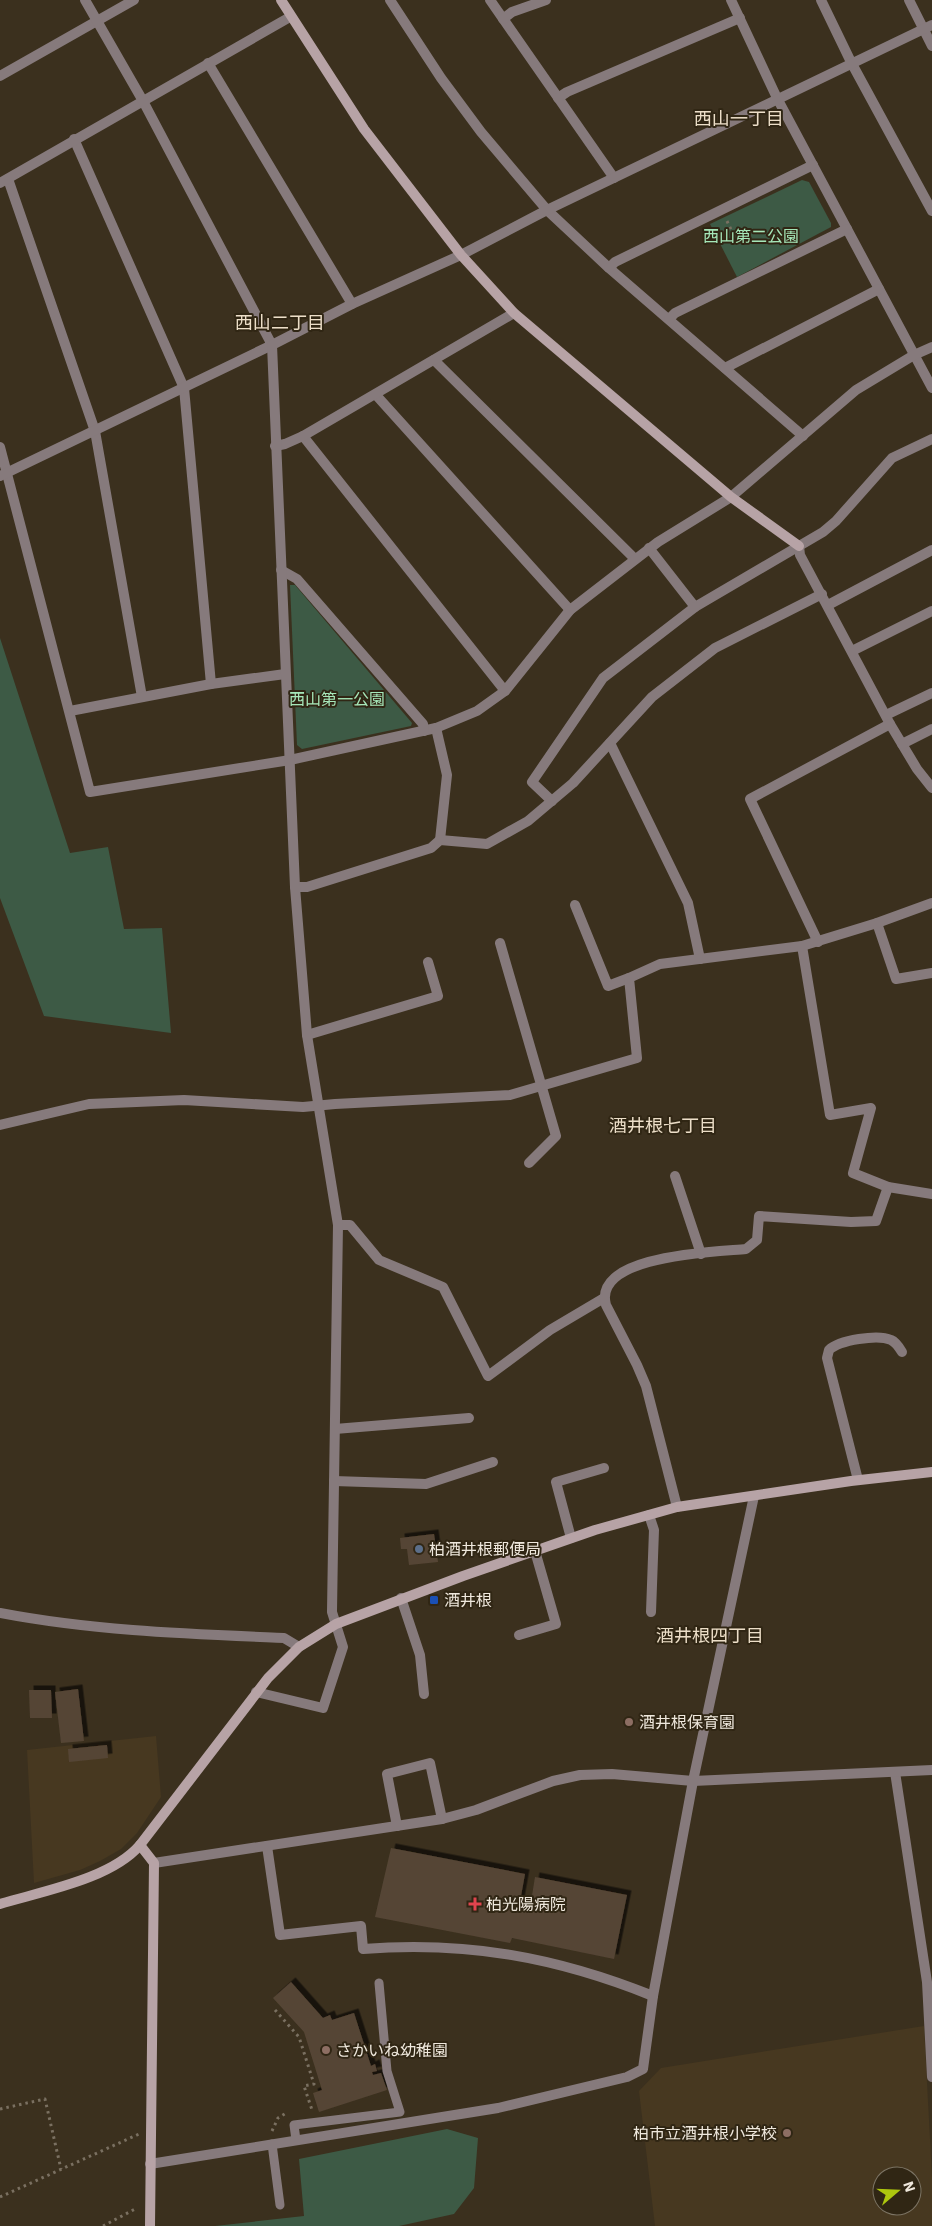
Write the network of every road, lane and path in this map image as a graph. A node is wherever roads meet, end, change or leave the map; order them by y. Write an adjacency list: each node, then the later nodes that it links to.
1 (85, 0): 13 (street)
2 (134, 0): 13 (street)
3 (281, 0): 10 (street)
4 (390, 0): 26 (street)
5 (490, 0): 12 (street)
6 (546, 0): 12 (street)
7 (731, 0): 11 (street)
8 (821, 0): 16 (street)
9 (909, 0): 14 (street)
10 (290, 16): 17 (street); 29 (street)
11 (740, 18): 19 (street); 20 (street)
12 (503, 19): 19 (street)
13 (98, 21): 18 (street); 21 (street)
14 (928, 27): 15 (street); 16 (street)
15 (932, 46)
16 (851, 62): 20 (street); 27 (street)
17 (208, 63): 21 (street); 32 (street)
18 (0, 76)
19 (558, 98): 24 (street)
20 (778, 98): 23 (street); 24 (street)
21 (143, 101): 22 (street); 35 (street)
22 (74, 139): 25 (street); 40 (street)
23 (813, 165): 28 (street); 30 (street)
24 (614, 178): 26 (street)
25 (4, 181): 43 (street)
26 (547, 210): 29 (street); 30 (street)
27 (932, 211)
28 (847, 229): 31 (street); 34 (street)
29 (461, 255): 32 (street); 33 (street)
30 (609, 268): 34 (street)
31 (879, 288): 37 (street); 39 (street)
32 (352, 304): 35 (street)
33 (514, 313): 38 (street); 50 (street)
34 (669, 319): 39 (street)
35 (272, 345): 40 (street); 47 (street)
36 (932, 347): 37 (street)
37 (914, 355): 41 (street); 45 (street)
38 (434, 360): 42 (street); 54 (street)
39 (726, 368): 45 (street)
40 (184, 388): 43 (street); 63 (street)
41 (932, 388)
42 (376, 395): 44 (street); 59 (street)
43 (95, 431): 49 (street); 66 (street)
44 (303, 436): 47 (street); 64 (street)
45 (803, 436): 50 (street)
46 (932, 439): 51 (street)
47 (275, 446): 55 (street)
48 (0, 447): 49 (street)
49 (4, 475): 67 (street)
50 (731, 498): 51 (street); 52 (street)
51 (800, 546): 56 (street); 58 (street)
52 (649, 548): 54 (street); 58 (street)
53 (932, 550): 57 (street)
54 (635, 559): 59 (street)
55 (281, 570): 62 (street); 71 (street)
56 (822, 594): 57 (street); 72 (street)
57 (828, 605): 61 (street)
58 (695, 607): 76 (street)
59 (570, 610): 64 (street)
60 (932, 611): 61 (street)
61 (852, 651): 68 (street)
62 (285, 674): 63 (street); 74 (street)
63 (211, 684): 66 (street)
64 (505, 691): 69 (street)
65 (932, 693): 68 (street)
66 (142, 697): 67 (street)
67 (70, 711): 74 (street)
68 (888, 719): 73 (street); 82 (street)
69 (436, 728): 71 (street); 77 (street)
70 (932, 729): 73 (street)
71 (424, 731): 74 (street)
72 (610, 743): 76 (street); 85 (street)
73 (902, 744): 75 (street)
74 (290, 760): 78 (street)
75 (932, 788)
76 (552, 800): 77 (street)
77 (440, 840): 78 (street)
78 (294, 887): 89 (street)
79 (932, 904): 81 (street)
80 (575, 905): 88 (street)
81 (877, 924): 82 (street); 87 (street)
82 (818, 942): 84 (street)
83 (500, 944): 90 (street)
84 (802, 946): 85 (street); 95 (street)
85 (700, 959): 88 (street)
86 (428, 962): 89 (street)
87 (932, 973)
88 (629, 978): 90 (street)
89 (308, 1035): 91 (street)
90 (542, 1086): 91 (street); 93 (street)
91 (318, 1106): 92 (street); 97 (street)
92 (0, 1125)
93 (528, 1163)
94 (675, 1176): 98 (street)
95 (888, 1188): 96 (street); 98 (street)
96 (932, 1194)
97 (338, 1225): 99 (street); 102 (street)
98 (702, 1254): 99 (street)
99 (604, 1298): 109 (street)
100 (902, 1352): 106 (street)
101 (469, 1418): 102 (street)
102 (335, 1429): 107 (street)
103 (493, 1462): 107 (street)
104 (604, 1468): 111 (street)
105 (932, 1472): 106 (street)
106 (858, 1480): 108 (street)
107 (334, 1481): 116 (street)
108 (754, 1496): 109 (street); 123 (street)
109 (677, 1507): 110 (street)
110 (649, 1515): 111 (street); 114 (street)
111 (571, 1538): 112 (street)
112 (535, 1551): 113 (street); 117 (street)
113 (401, 1598): 116 (street); 120 (street)
114 (650, 1612)
115 (0, 1613): 118 (street)
116 (336, 1624): 118 (street); 119 (street)
117 (519, 1635)
118 (299, 1647): 119 (street)
119 (256, 1692): 126 (street)
120 (424, 1694)
121 (932, 1770): 122 (street)
122 (895, 1772): 123 (street); 133 (street)
123 (693, 1780): 124 (street); 131 (street)
124 (442, 1819): 125 (street); 125 (street)
125 (397, 1826): 127 (street)
126 (140, 1845): 128 (street); 129 (street)
127 (267, 1846): 128 (street); 131 (street)
128 (154, 1863): 138 (street)
129 (0, 1904)
130 (379, 1983): 135 (lane)
131 (653, 1996): 137 (street)
132 (275, 2010): 136 (path)
133 (932, 2077)
134 (0, 2109): 142 (path)
135 (400, 2112): 137 (lane); 139 (lane)
136 (314, 2115)
137 (403, 2124): 139 (street)
138 (150, 2132): 141 (street); 142 (path)
139 (296, 2140): 140 (street)
140 (272, 2144): 141 (street); 145 (lane)
141 (150, 2164): 144 (street)
142 (61, 2169): 143 (path)
143 (0, 2197)
144 (152, 2205): 146 (path); 147 (street)
145 (280, 2205)
146 (103, 2226)
147 (150, 2226)

